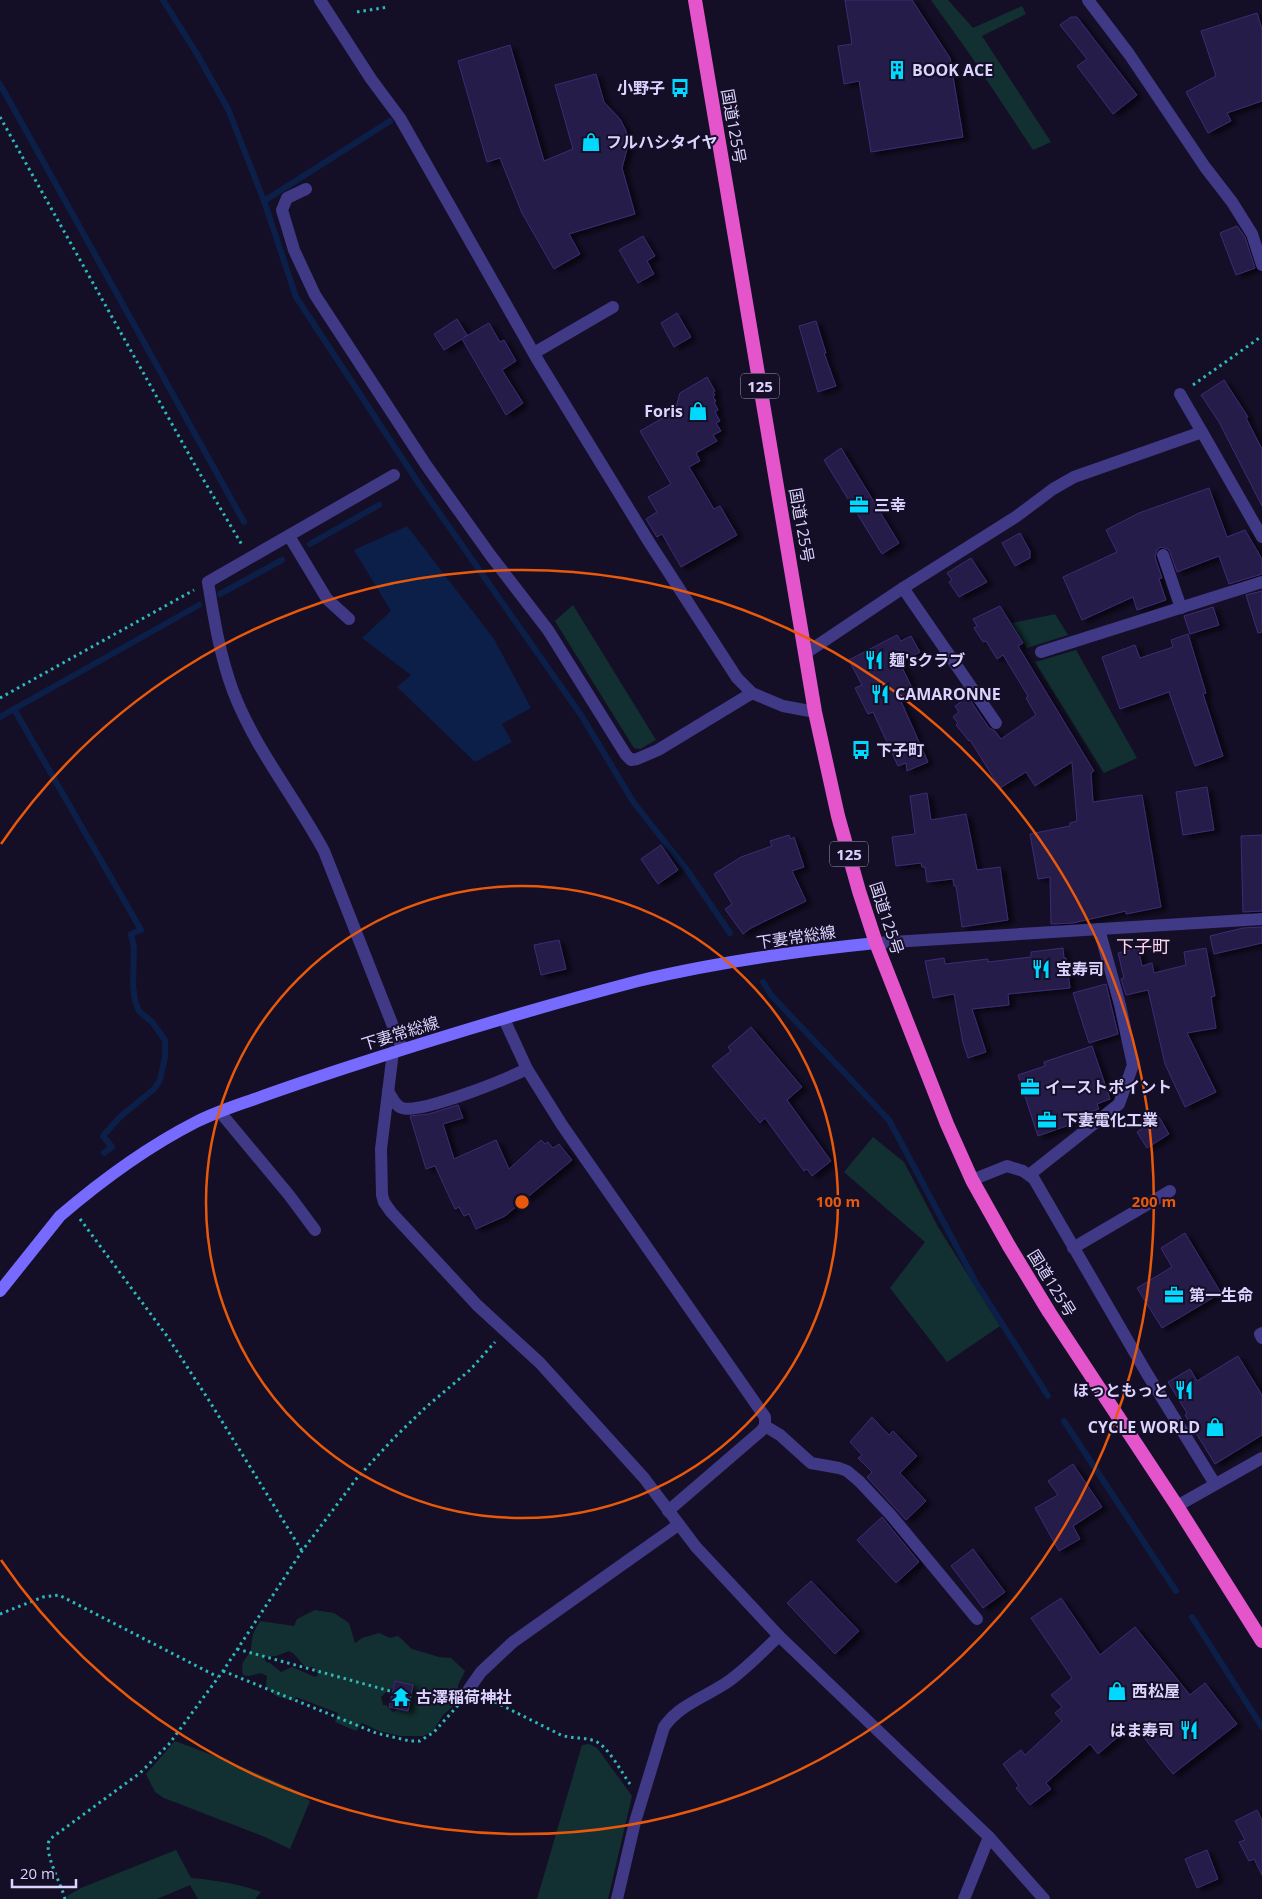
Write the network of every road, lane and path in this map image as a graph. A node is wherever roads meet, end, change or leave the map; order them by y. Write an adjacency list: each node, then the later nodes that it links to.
1 (320, 0): 11 (street)
2 (695, 0): 25 (highway, 国道125号 / 125)
3 (1088, 0): 8 (street)
4 (388, 8): 5 (path)
5 (357, 12)
6 (0, 117): 18 (path)
7 (306, 189): 26 (street)
8 (1262, 265)
9 (614, 307): 11 (street)
10 (1262, 336): 12 (path)
11 (534, 353): 26 (street)
12 (1180, 394): 13 (street)
13 (1202, 432): 16 (street); 21 (street)
14 (394, 475): 15 (street)
15 (289, 536): 18 (street); 23 (street)
16 (1262, 536)
17 (1163, 555): 22 (street)
18 (250, 558): 19 (street)
19 (208, 582): 27 (path); 34 (street)
20 (1262, 582): 22 (street)
21 (904, 588): 25 (street); 29 (street)
22 (1180, 608): 24 (street)
23 (349, 619)
24 (1042, 652)
25 (806, 653): 28 (highway, 国道125号 / 125)
26 (752, 693): 28 (street)
27 (0, 698)
28 (816, 712): 32 (highway, 国道125号 / 125)
29 (996, 724)
30 (1262, 919): 31 (street)
31 (1099, 929): 32 (street); 38 (street)
32 (876, 943): 33 (main road, 下妻常総線); 39 (highway, 国道125号 / 125)
33 (504, 1019): 34 (main road, 下妻常総線); 35 (street)
34 (397, 1051): 36 (street); 37 (main road, 下妻常総線)
35 (527, 1070): 36 (street); 48 (street)
36 (388, 1091): 45 (street)
37 (220, 1112): 41 (main road, 下妻常総線); 42 (street)
38 (1029, 1175): 39 (street); 43 (street)
39 (972, 1180): 51 (highway, 国道125号 / 125)
40 (1170, 1191): 43 (street)
41 (71, 1206): 44 (main road, 下妻常総線); 54 (path)
42 (315, 1230)
43 (1073, 1248): 50 (street)
44 (0, 1290)
45 (506, 1331): 52 (street); 54 (path)
46 (1262, 1333): 47 (street)
47 (1262, 1338)
48 (765, 1426): 52 (street); 56 (street)
49 (1262, 1458): 50 (street)
50 (1215, 1484): 51 (street)
51 (1176, 1506): 58 (highway, 国道125号 / 125)
52 (668, 1512): 53 (street)
53 (678, 1526): 57 (street); 62 (street)
54 (302, 1551): 59 (path)
55 (0, 1614): 61 (path)
56 (978, 1619)
57 (779, 1636): 64 (street); 65 (street)
58 (1262, 1641)
59 (238, 1649): 60 (path); 63 (path)
60 (223, 1671): 61 (path); 62 (path)
61 (218, 1677): 66 (path)
62 (469, 1689): 64 (path)
63 (390, 1691)
64 (642, 1802): 67 (street)
65 (989, 1836): 68 (street); 69 (street)
66 (65, 1899)
67 (617, 1899)
68 (964, 1899)
69 (1044, 1899)

